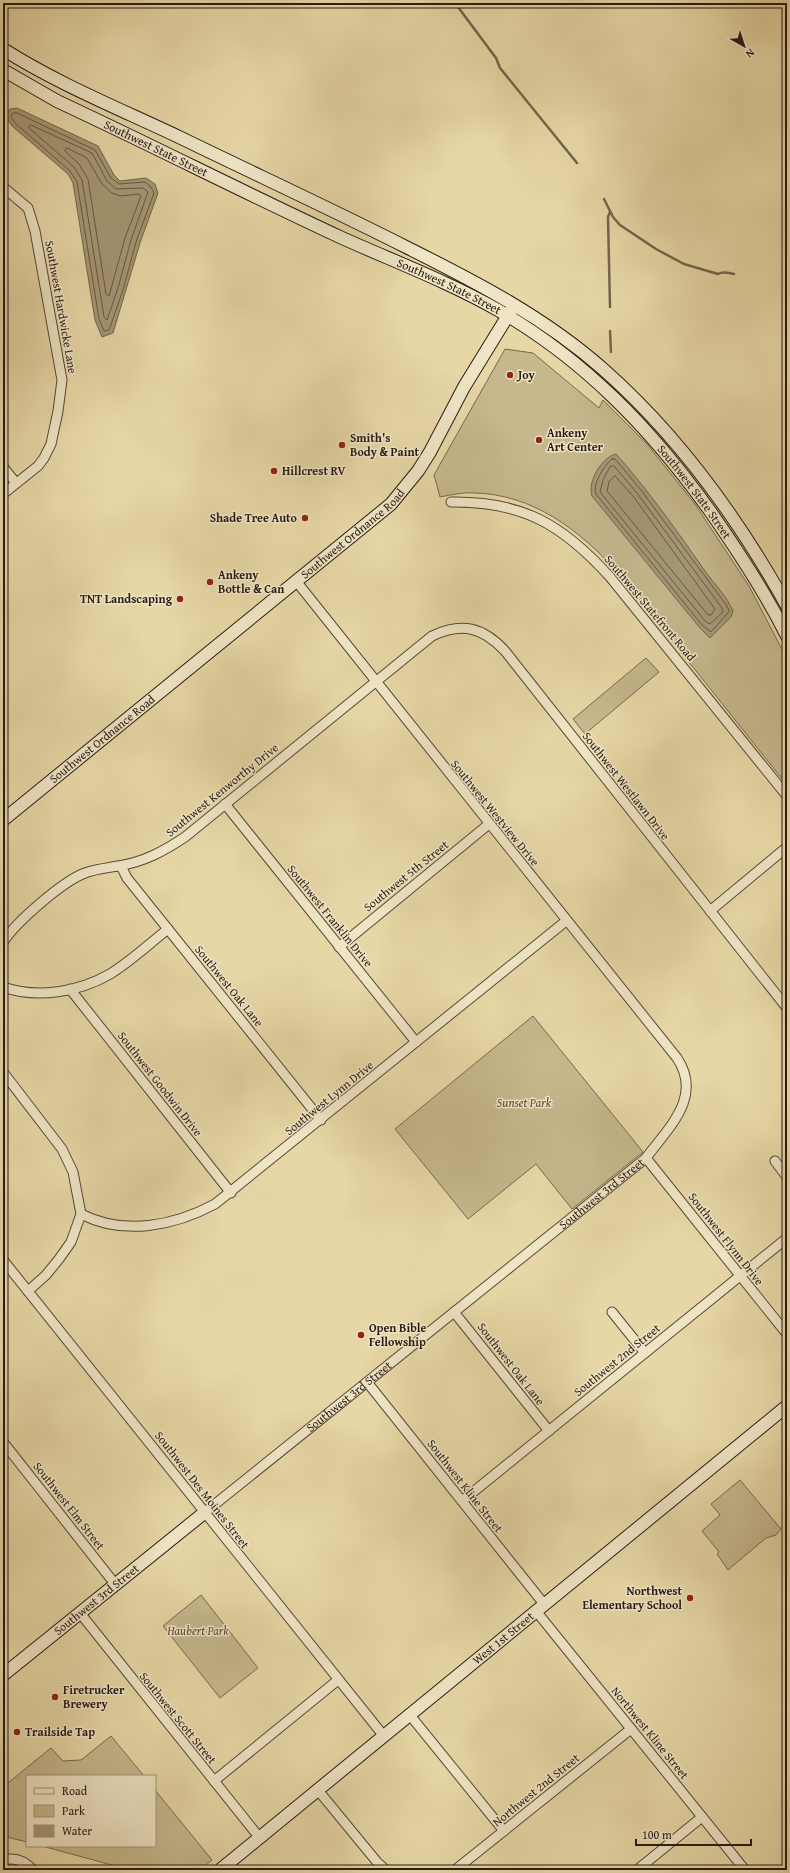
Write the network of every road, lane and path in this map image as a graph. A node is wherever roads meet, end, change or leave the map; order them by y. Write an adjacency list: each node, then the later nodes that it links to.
1 (3, 48): 4 (main road, Southwest State Street)
2 (3, 70): 5 (main road, Southwest State Street)
3 (3, 187): 7 (street, Southwest Hardwicke Lane)
4 (515, 305): 5 (main road, Southwest Ordnance Road); 11 (main road, Southwest State Street)
5 (508, 316): 10 (main road, Southwest Ordnance Road); 12 (main road, Southwest State Street)
6 (3, 467): 7 (street)
7 (16, 483): 8 (street, Southwest Hardwicke Lane)
8 (3, 494)
9 (452, 502): 15 (street, Southwest Statefront Road)
10 (296, 581): 14 (street, Southwest Westview Drive); 17 (main road, Southwest Ordnance Road)
11 (787, 606)
12 (787, 636)
13 (423, 642): 14 (street, Southwest Kenworthy Drive); 21 (street, Southwest Westlawn Drive)
14 (376, 682): 16 (street, Southwest Kenworthy Drive); 18 (street, Southwest Westview Drive)
15 (787, 796)
16 (225, 804): 20 (street, Southwest Kenworthy Drive); 25 (street, Southwest Franklin Drive)
17 (3, 820)
18 (489, 824): 22 (street, Southwest Westview Drive); 25 (street, Southwest 5th Street)
19 (787, 847): 21 (street)
20 (121, 866): 23 (street, Southwest Oak Lane); 24 (street, Southwest Kenworthy Drive)
21 (710, 911): 28 (street, Southwest Westlawn Drive)
22 (566, 921): 29 (street, Southwest Lynn Drive); 31 (street, Southwest Westview Drive)
23 (168, 929): 27 (street); 32 (street, Southwest Oak Lane)
24 (3, 942)
25 (339, 947): 29 (street, Southwest Franklin Drive)
26 (3, 987): 27 (street)
27 (70, 989): 36 (street, Southwest Goodwin Drive)
28 (787, 1008)
29 (416, 1042): 32 (street, Southwest Lynn Drive)
30 (3, 1072): 37 (street)
31 (683, 1106): 33 (street, Southwest 3rd Street)
32 (321, 1120): 36 (street, Southwest Lynn Drive)
33 (646, 1158): 40 (street, Southwest Flynn Drive); 42 (street, Southwest 3rd Street)
34 (775, 1161): 35 (street)
35 (787, 1177)
36 (231, 1193): 37 (street, Southwest Lynn Drive)
37 (81, 1214): 41 (street)
38 (787, 1238): 40 (street, Southwest 2nd Street)
39 (3, 1260): 41 (street, Southwest Des Moines Street)
40 (740, 1276): 44 (street, Southwest Flynn Drive); 45 (street, Southwest 2nd Street)
41 (28, 1291): 51 (street, Southwest Des Moines Street)
42 (454, 1312): 46 (street, Southwest 3rd Street); 48 (street, Southwest Oak Lane)
43 (612, 1312): 45 (street)
44 (787, 1334)
45 (645, 1353): 48 (street, Southwest 2nd Street)
46 (367, 1382): 50 (street, Southwest Kline Street); 51 (street, Southwest 3rd Street)
47 (787, 1406): 53 (main road, West 1st Street)
48 (549, 1431): 50 (street, Southwest 2nd Street)
49 (3, 1442): 52 (street, Southwest Elm Street)
50 (462, 1502): 53 (street, Southwest Kline Street)
51 (204, 1513): 52 (main road, Southwest 3rd Street); 56 (street, Southwest Des Moines Street)
52 (116, 1584): 54 (main road, Southwest 3rd Street)
53 (540, 1607): 57 (main road, West 1st Street); 58 (street, Northwest Kline Street)
54 (80, 1613): 55 (main road, Southwest 3rd Street); 60 (street, Southwest Scott Street)
55 (3, 1676)
56 (338, 1680): 59 (street, Southwest Des Moines Street); 60 (street)
57 (409, 1714): 59 (main road, West 1st Street); 63 (street)
58 (631, 1729): 62 (street, Northwest Kline Street); 63 (street, Northwest 2nd Street)
59 (383, 1735): 61 (main road, West 1st Street)
60 (214, 1781): 64 (street, Southwest Scott Street)
61 (317, 1789): 64 (main road, West 1st Street); 68 (street)
62 (702, 1817): 70 (street); 71 (street, Northwest Kline Street)
63 (504, 1831): 69 (street, Northwest 2nd Street)
64 (259, 1837): 67 (main road, West 1st Street)
65 (3, 1860): 66 (street)
66 (33, 1870)
67 (220, 1870)
68 (386, 1870)
69 (456, 1870)
70 (637, 1870)
71 (745, 1870)

